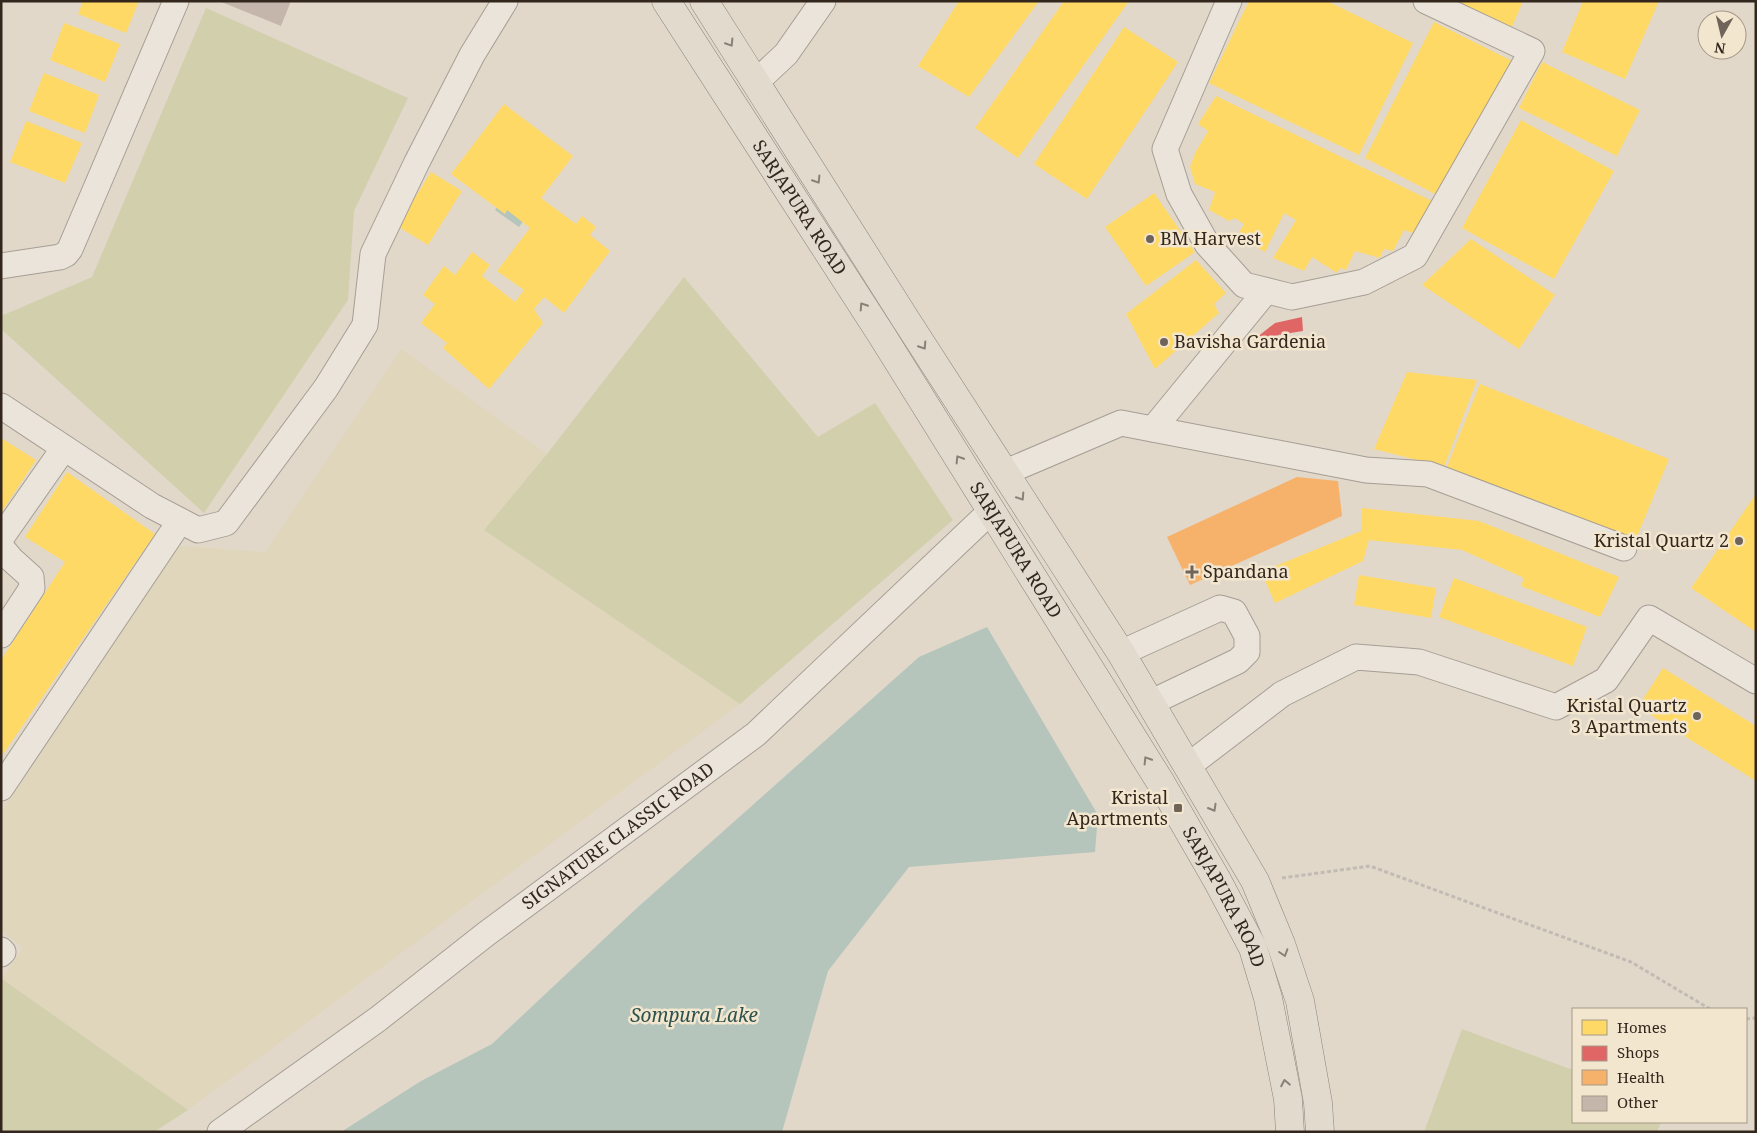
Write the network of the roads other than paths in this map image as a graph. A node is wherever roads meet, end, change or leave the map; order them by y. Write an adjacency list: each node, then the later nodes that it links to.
1 (176, 1): 9 (street)
2 (505, 1): 18 (street)
3 (666, 1): 12 (main road, SARJAPURA ROAD, one-way to 3)
4 (704, 1): 8 (main road, SARJAPURA ROAD, one-way to 8)
5 (823, 1): 8 (street)
6 (1229, 1): 10 (street)
7 (1426, 1): 10 (street)
8 (755, 83): 11 (main road, SARJAPURA ROAD, one-way to 11)
9 (1, 266)
10 (1266, 291): 14 (street)
11 (906, 320): 12 (main road); 16 (main road, SARJAPURA ROAD, one-way to 16)
12 (881, 334): 17 (main road, SARJAPURA ROAD, one-way to 12)
13 (1, 406): 15 (street)
14 (1153, 430): 16 (street); 21 (street)
15 (64, 448): 18 (street); 19 (street)
16 (1006, 472): 23 (main road, SARJAPURA ROAD, one-way to 23)
17 (991, 511): 27 (main road, SARJAPURA ROAD, one-way to 17); 29 (street, SIGNATURE CLASSIC ROAD)
18 (180, 521): 28 (street)
19 (1, 538)
20 (1, 546): 22 (street)
21 (1624, 548)
22 (1, 634)
23 (1121, 653): 25 (main road, SARJAPURA ROAD); 25 (street)
24 (1756, 681): 26 (street)
25 (1150, 703): 26 (main road, SARJAPURA ROAD)
26 (1188, 766): 27 (main road); 31 (main road, SARJAPURA ROAD, one-way to 31)
27 (1161, 783): 30 (main road, SARJAPURA ROAD, one-way to 27)
28 (1, 788)
29 (220, 1132)
30 (1290, 1132)
31 (1320, 1132)

